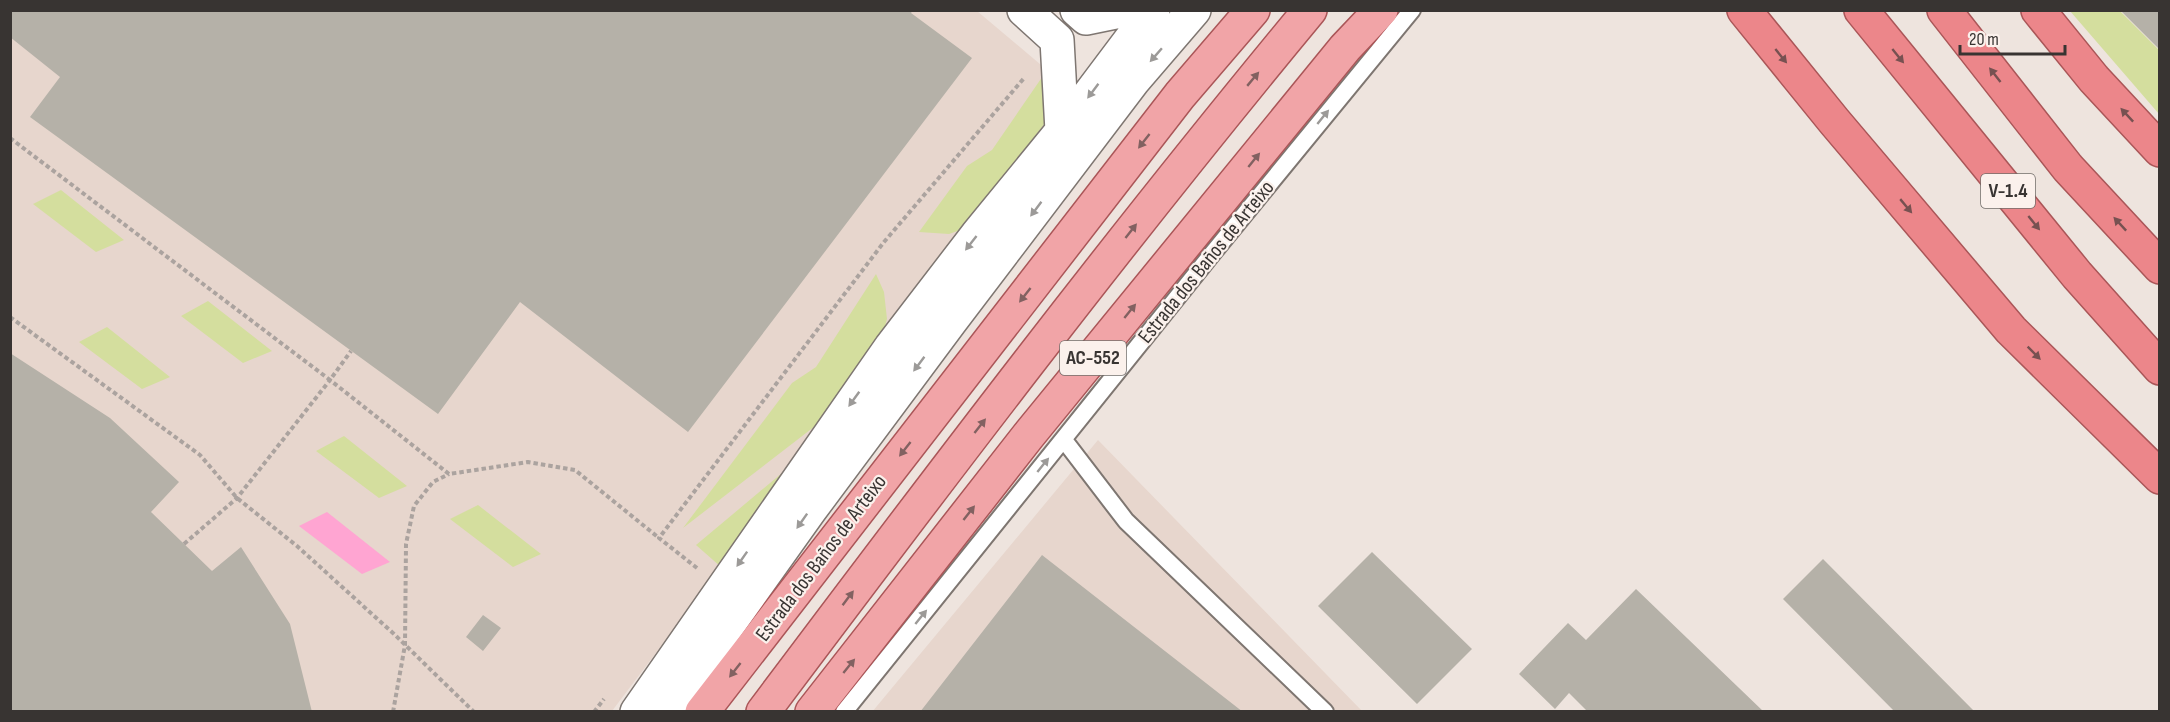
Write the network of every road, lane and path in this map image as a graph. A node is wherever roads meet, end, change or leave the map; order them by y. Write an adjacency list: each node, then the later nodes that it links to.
1 (1024, 10): 14 (street)
2 (1077, 10): 3 (street)
3 (1125, 10)
4 (1153, 10): 15 (street, one-way to 15)
5 (1194, 10): 36 (street, Estrada dos Baños de Arteixo, one-way to 36)
6 (1253, 10): 37 (main road, Estrada dos Baños de Arteixo, one-way to 37)
7 (1310, 10): 38 (main road, AC-552, one-way to 7)
8 (1381, 10): 39 (main road, AC-552, one-way to 8)
9 (1412, 10): 23 (lane, Estrada dos Baños de Arteixo, one-way to 9)
10 (1744, 10): 25 (highway, one-way to 25)
11 (1861, 10): 21 (highway, V-1.4, one-way to 21)
12 (1944, 10): 18 (highway, V-1.4, one-way to 12)
13 (2038, 10): 17 (highway, one-way to 13)
14 (1057, 40): 15 (street); 27 (path)
15 (1062, 131): 35 (street, one-way to 35)
16 (10, 138): 22 (path)
17 (2160, 150)
18 (2160, 267)
19 (10, 317): 26 (path)
20 (351, 351): 22 (path)
21 (2160, 368)
22 (330, 380): 24 (path); 26 (path)
23 (1064, 440): 40 (lane, Estrada dos Baños de Arteixo, one-way to 23); 41 (lane)
24 (449, 474): 27 (path); 30 (path)
25 (2160, 477)
26 (237, 498): 28 (path); 30 (path)
27 (659, 538): 29 (path)
28 (184, 544)
29 (702, 573)
30 (405, 645): 32 (path); 33 (path)
31 (608, 693): 34 (path)
32 (393, 711)
33 (474, 711)
34 (594, 711)
35 (636, 711)
36 (666, 711)
37 (702, 711)
38 (763, 711)
39 (812, 711)
40 (844, 711)
41 (1325, 711)

